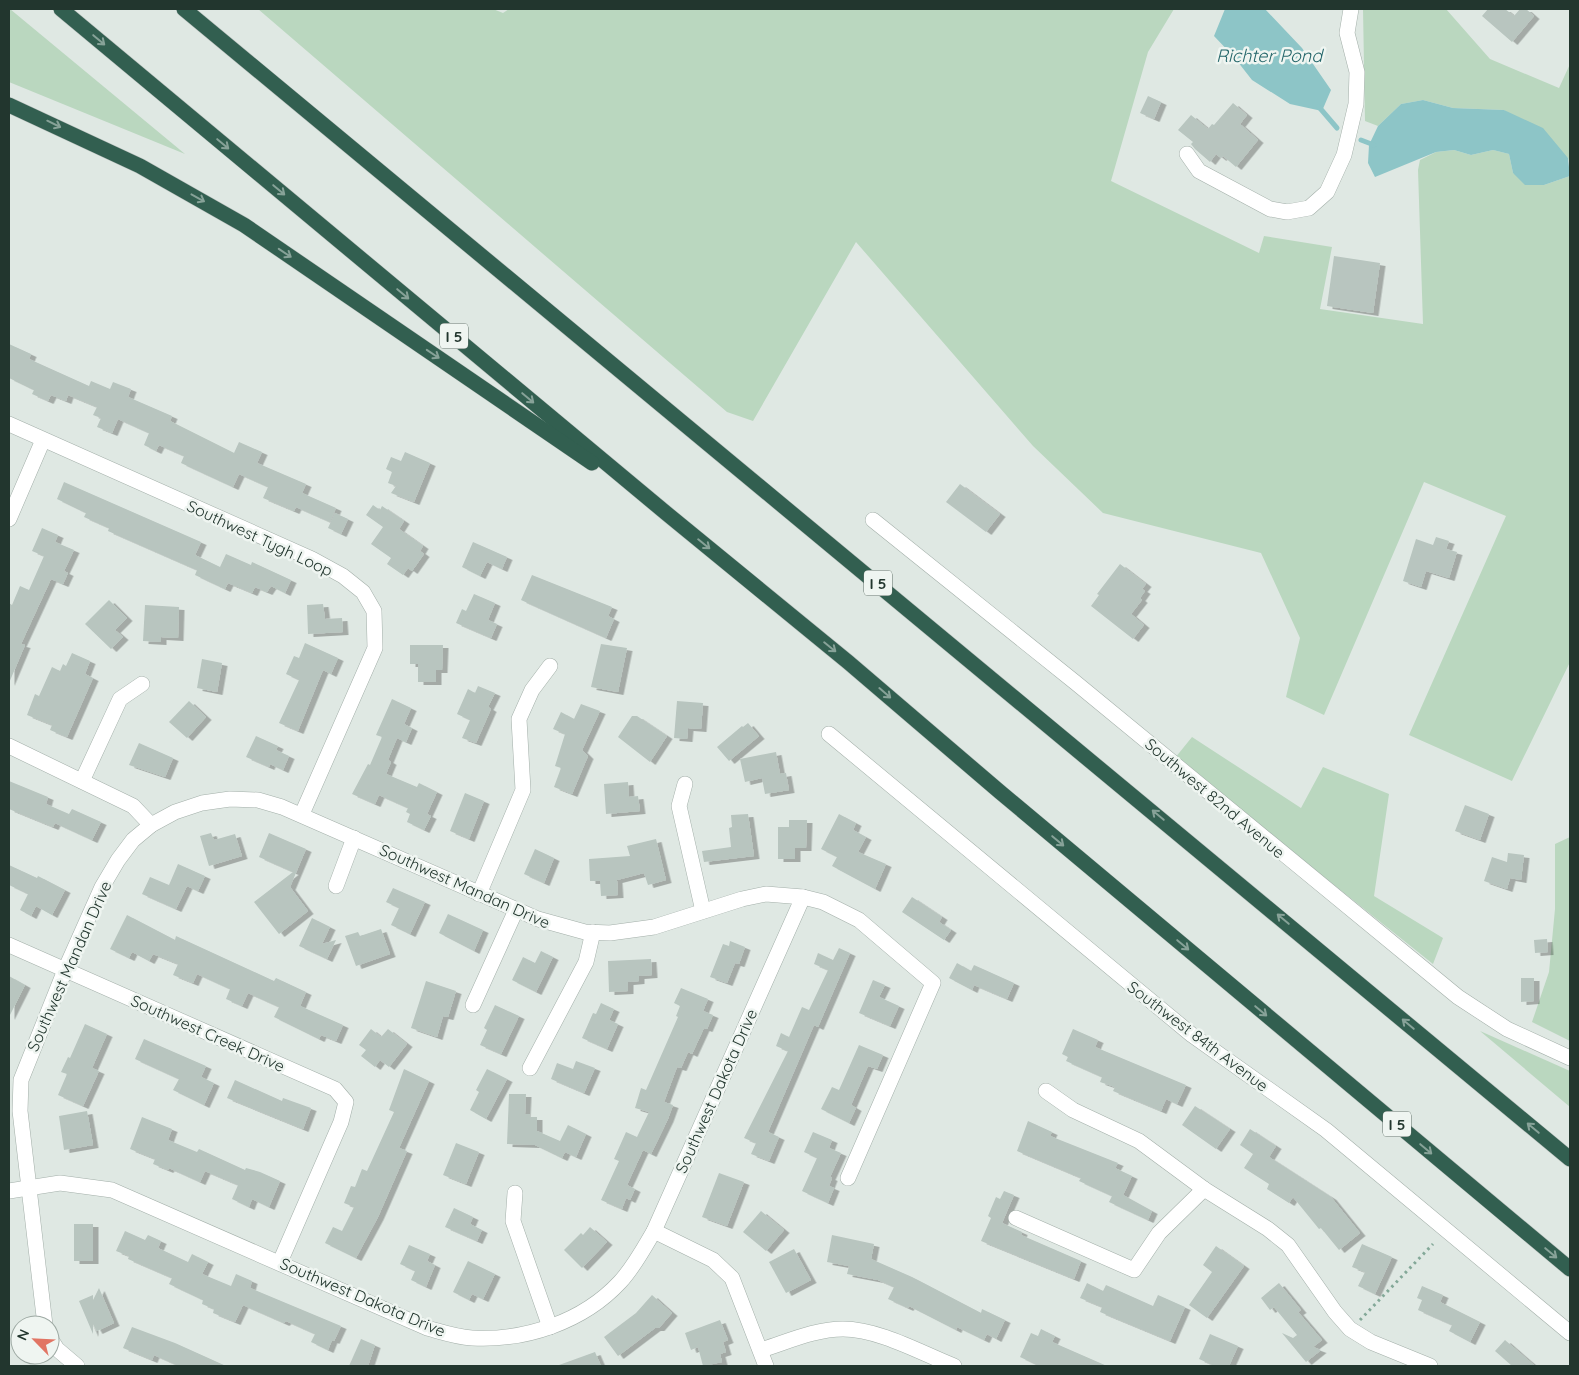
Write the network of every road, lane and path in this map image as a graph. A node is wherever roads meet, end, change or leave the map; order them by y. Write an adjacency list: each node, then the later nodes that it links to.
1 (61, 9): 8 (highway, I 5, one-way to 8)
2 (184, 9): 32 (highway, I 5, one-way to 2)
3 (1351, 9): 5 (street)
4 (9, 105): 8 (highway, one-way to 8)
5 (1187, 154)
6 (9, 424): 7 (street, Southwest Tygh Loop)
7 (44, 440): 9 (street); 17 (street, Southwest Tygh Loop)
8 (666, 514): 42 (highway, I 5, one-way to 42)
9 (9, 519)
10 (873, 520): 29 (street, Southwest 82nd Avenue)
11 (550, 666): 21 (street)
12 (142, 684): 15 (street)
13 (829, 734): 46 (street, Southwest 84th Avenue)
14 (9, 746): 15 (street)
15 (82, 781): 18 (street)
16 (685, 784): 24 (street)
17 (302, 814): 18 (street, Southwest Mandan Drive); 19 (street, Southwest Mandan Drive)
18 (151, 824): 27 (street, Southwest Mandan Drive)
19 (354, 838): 20 (street); 21 (street, Southwest Mandan Drive)
20 (336, 886)
21 (479, 894): 23 (street, Southwest Mandan Drive)
22 (803, 897): 24 (street, Southwest Mandan Drive); 33 (street, Southwest Mandan Drive); 39 (street, Southwest Dakota Drive)
23 (516, 910): 25 (street, Southwest Mandan Drive); 28 (street)
24 (704, 911): 25 (street, Southwest Mandan Drive)
25 (593, 932): 30 (street)
26 (9, 945): 27 (street, Southwest Creek Drive)
27 (66, 970): 34 (street, Southwest Mandan Drive); 41 (street, Southwest Creek Drive)
28 (473, 1005)
29 (1570, 1058)
30 (530, 1068)
31 (1046, 1091): 35 (street)
32 (1570, 1159)
33 (848, 1178)
34 (29, 1187): 36 (street, Southwest Dakota Drive); 41 (street, Southwest Dakota Drive); 43 (street, Southwest Mandan Drive)
35 (1204, 1189): 38 (street); 45 (street)
36 (9, 1191)
37 (515, 1193): 44 (street)
38 (1016, 1218)
39 (654, 1231): 44 (street, Southwest Dakota Drive); 47 (street)
40 (1433, 1244): 45 (path)
41 (280, 1262): 44 (street, Southwest Dakota Drive)
42 (1570, 1268)
43 (43, 1315)
44 (550, 1327)
45 (1350, 1330): 52 (street)
46 (1570, 1333)
47 (761, 1350): 50 (street); 51 (street)
48 (60, 1352): 49 (street)
49 (77, 1366)
50 (766, 1366)
51 (954, 1366)
52 (1430, 1366)

